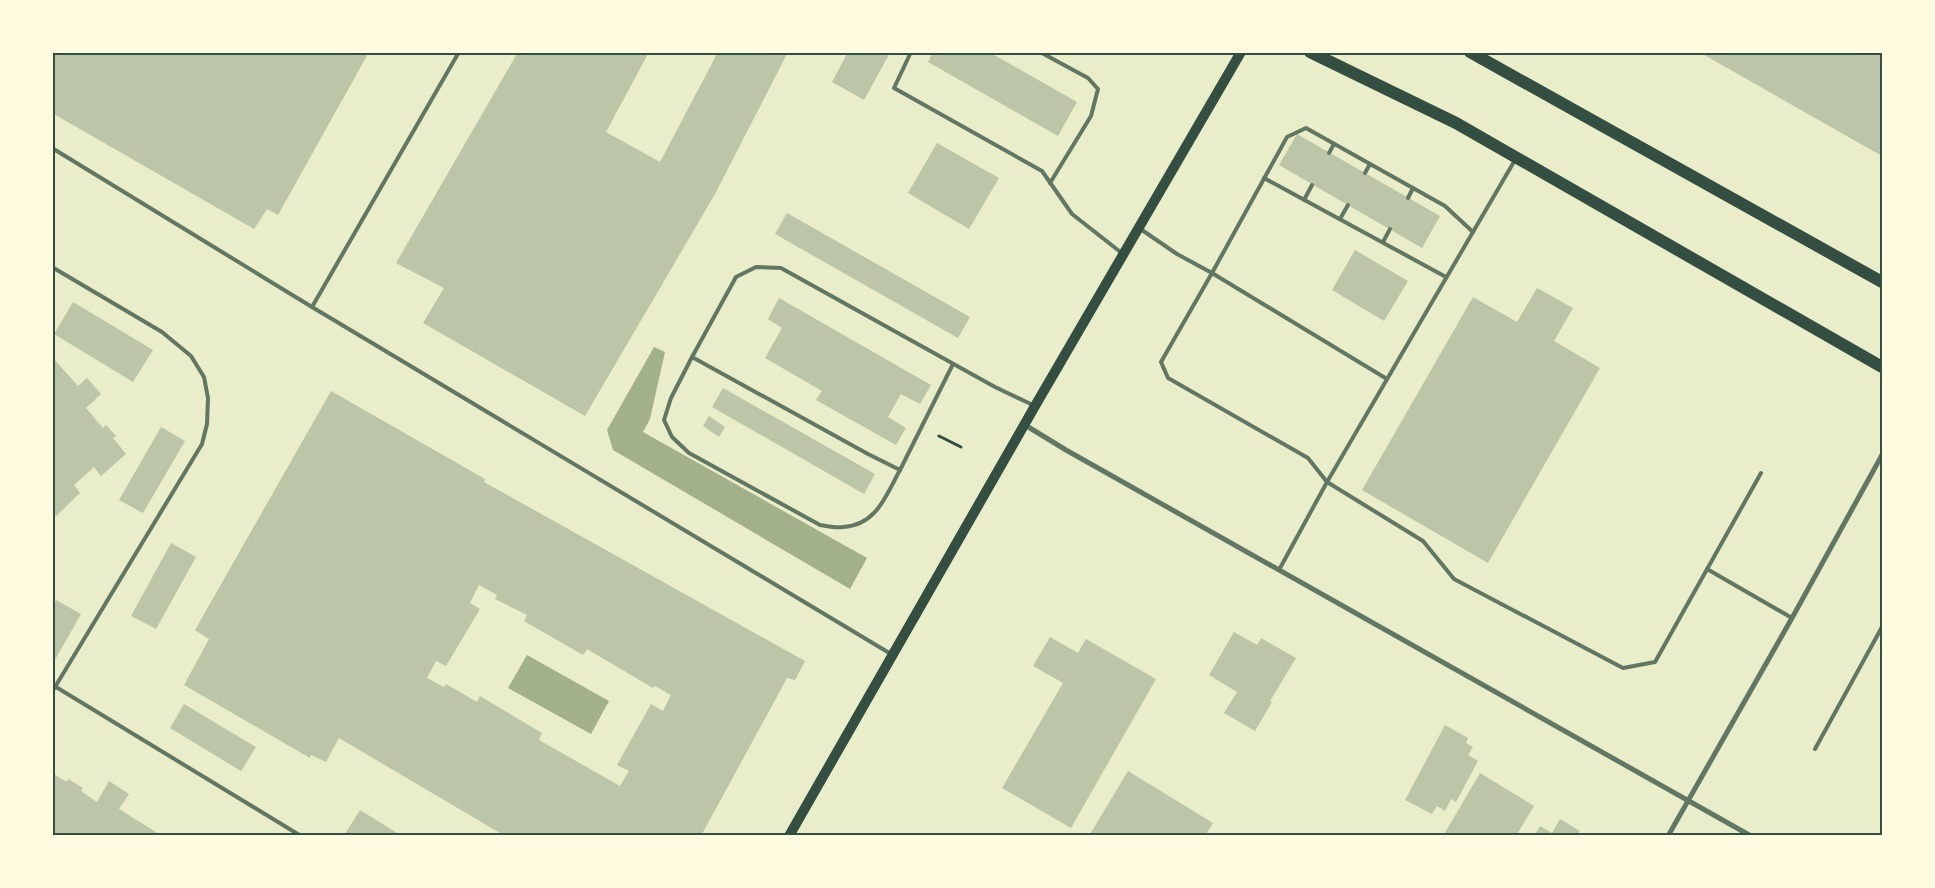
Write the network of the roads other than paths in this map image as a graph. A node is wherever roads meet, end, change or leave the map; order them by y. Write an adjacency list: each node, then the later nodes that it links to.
1 (459, 52): 30 (lane)
2 (911, 52): 14 (lane)
3 (1040, 52): 14 (lane)
4 (1240, 52): 21 (main road)
5 (1310, 52): 10 (main road)
6 (1470, 52): 29 (main road)
7 (1334, 144): 9 (lane); 11 (lane); 13 (lane)
8 (52, 148): 30 (lane)
9 (1329, 153)
10 (1516, 158): 23 (lane); 33 (main road)
11 (1370, 164): 12 (lane); 16 (lane)
12 (1365, 173)
13 (1264, 178): 18 (lane); 27 (lane)
14 (1050, 184): 25 (lane)
15 (1312, 185): 18 (lane)
16 (1413, 188): 17 (lane); 23 (lane)
17 (1408, 198)
18 (1304, 200): 20 (lane)
19 (1348, 205): 20 (lane)
20 (1340, 219): 24 (lane)
21 (1138, 228): 25 (main road); 27 (lane)
22 (1390, 230): 24 (lane)
23 (1473, 232): 28 (lane)
24 (1383, 242): 28 (lane)
25 (1123, 254): 35 (main road)
26 (52, 267): 46 (lane)
27 (1212, 273): 34 (lane); 40 (lane)
28 (1446, 277): 34 (lane)
29 (1882, 282)
30 (312, 307): 45 (lane)
31 (692, 356): 32 (lane); 38 (lane); 38 (lane)
32 (953, 364): 35 (lane); 38 (lane)
33 (1882, 367)
34 (1387, 379): 40 (lane)
35 (1035, 406): 36 (main road)
36 (1025, 425): 42 (street); 45 (main road)
37 (1882, 455): 43 (street)
38 (900, 470)
39 (1761, 473): 41 (lane)
40 (1327, 482): 41 (lane); 42 (lane)
41 (1707, 569): 43 (lane)
42 (1279, 570): 49 (street)
43 (1792, 618): 49 (street)
44 (1882, 627): 48 (lane)
45 (893, 655): 51 (main road)
46 (56, 687): 47 (lane); 50 (lane)
47 (52, 692)
48 (1815, 749)
49 (1688, 800): 52 (street); 53 (street)
50 (301, 836)
51 (789, 836)
52 (1668, 836)
53 (1751, 836)

